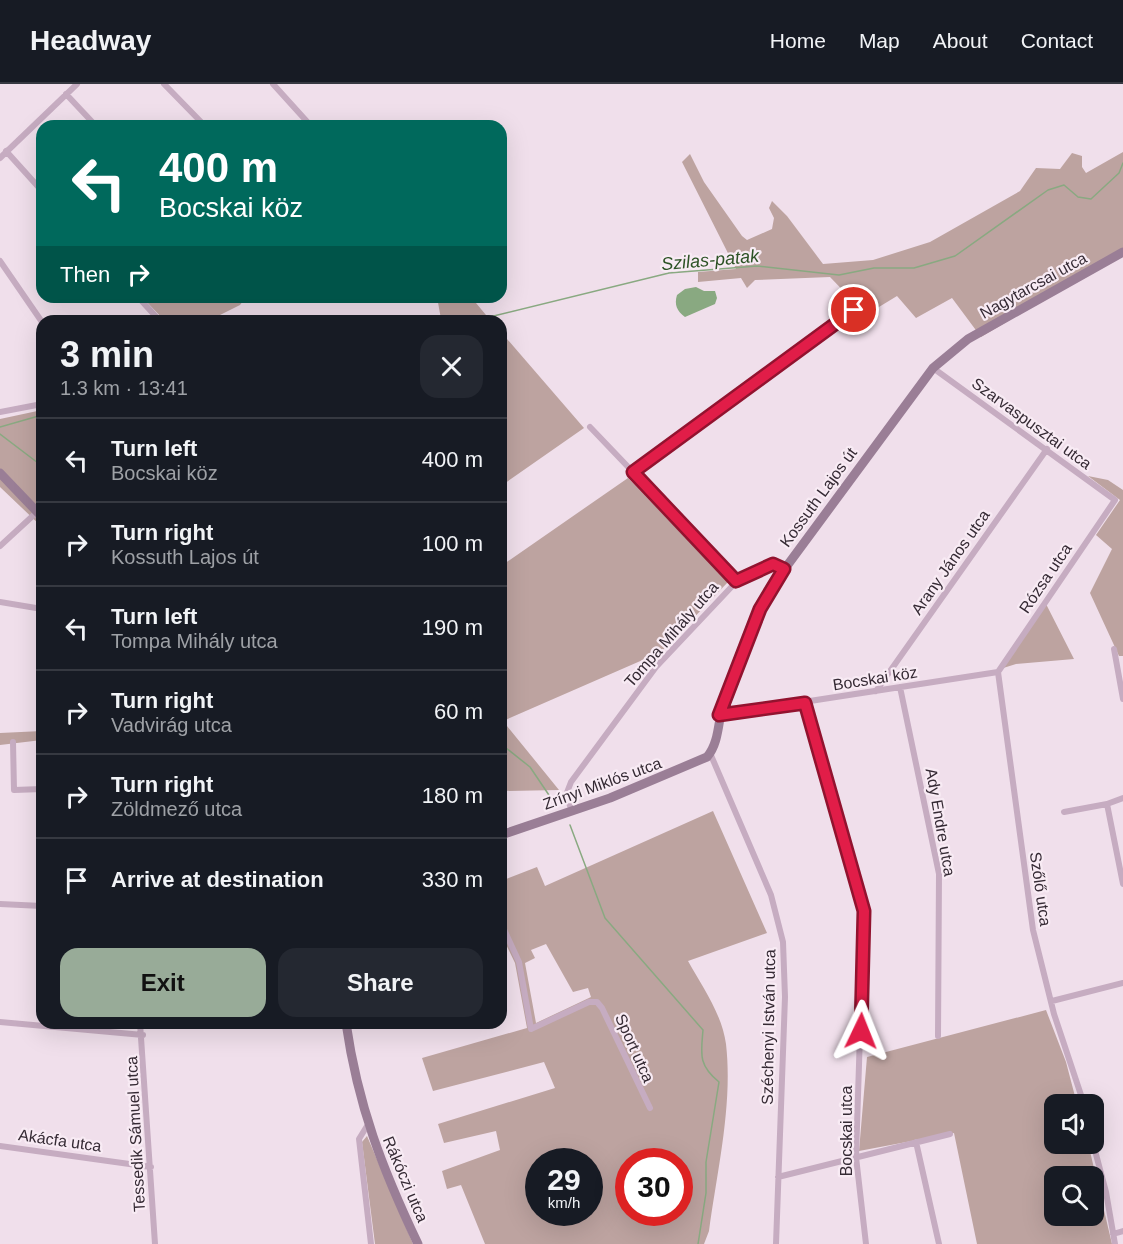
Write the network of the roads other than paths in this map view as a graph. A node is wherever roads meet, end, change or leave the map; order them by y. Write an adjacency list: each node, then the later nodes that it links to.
1 (77, 84): 4 (street)
2 (164, 84): 7 (street)
3 (273, 84): 8 (street)
4 (66, 94): 5 (street); 6 (street)
5 (39, 120)
6 (90, 120)
7 (198, 120)
8 (304, 120)
9 (36, 122): 10 (street)
10 (6, 151): 11 (street); 12 (street)
11 (0, 158)
12 (36, 184)
13 (1123, 252): 19 (main road, Nagytarcsai utca)
14 (0, 261): 17 (street)
15 (144, 303): 18 (street)
16 (854, 310): 25 (street)
17 (37, 315)
18 (154, 315)
19 (959, 345): 20 (main road, Kossuth Lajos út)
20 (933, 368): 24 (street, Szarvaspusztai utca); 31 (main road, Kossuth Lajos út)
21 (36, 406): 22 (street)
22 (0, 412)
23 (590, 428): 25 (street)
24 (1047, 449): 27 (street, Szarvaspusztai utca); 38 (street, Arany János utca)
25 (633, 472): 32 (street)
26 (0, 473): 28 (main road)
27 (1115, 500): 36 (street, Rózsa utca)
28 (36, 511)
29 (36, 518): 30 (street)
30 (0, 546)
31 (784, 569): 32 (street, Tompa Mihály utca); 41 (main road, Kossuth Lajos út)
32 (736, 581): 47 (street, Tompa Mihály utca)
33 (0, 602): 34 (street)
34 (36, 608)
35 (1114, 649): 39 (street)
36 (998, 672): 37 (street, Bocskai köz); 57 (street, Szőlő utca)
37 (900, 687): 38 (street, Bocskai köz); 64 (street, Ady Endre utca)
38 (876, 691): 40 (street, Bocskai köz)
39 (1123, 695)
40 (805, 703): 41 (street, Bocskai köz); 72 (street, Bocskai utca)
41 (719, 715): 43 (main road, Kossuth Lajos út)
42 (13, 742): 44 (street)
43 (710, 753): 47 (main road, Zrínyi Miklós utca); 74 (street, Széchenyi István utca)
44 (36, 789)
45 (1123, 798): 46 (street)
46 (1107, 804): 48 (street); 51 (street)
47 (570, 812): 49 (main road, Zrínyi Miklós utca)
48 (1064, 812)
49 (507, 833)
50 (1123, 843): 51 (street)
51 (1114, 845): 52 (street)
52 (1123, 884)
53 (0, 904): 54 (street)
54 (36, 906)
55 (507, 936): 66 (street, Sport utca)
56 (1123, 983): 57 (street)
57 (1052, 1001): 65 (street, Szőlő utca)
58 (0, 1022): 59 (street)
59 (36, 1025)
60 (77, 1029): 63 (street)
61 (142, 1029): 63 (street, Tessedik Sámuel utca)
62 (347, 1029): 67 (main road, Rákóczi utca)
63 (143, 1035): 73 (street, Tessedik Sámuel utca)
64 (938, 1036)
65 (1081, 1094)
66 (650, 1108)
67 (367, 1126): 78 (street, Rákóczi utca); 79 (main road, Rákóczi utca)
68 (950, 1134): 69 (street)
69 (916, 1143): 72 (street); 82 (street)
70 (0, 1146): 73 (street, Akácfa utca)
71 (1096, 1154): 76 (street)
72 (856, 1157): 74 (street); 81 (street, Bocskai utca)
73 (151, 1167): 77 (street, Tessedik Sámuel utca)
74 (778, 1177): 80 (street, Széchenyi István utca)
75 (1123, 1232): 76 (street)
76 (1113, 1234): 83 (street)
77 (155, 1244)
78 (371, 1244)
79 (418, 1244)
80 (777, 1244)
81 (866, 1244)
82 (939, 1244)
83 (1115, 1244)

